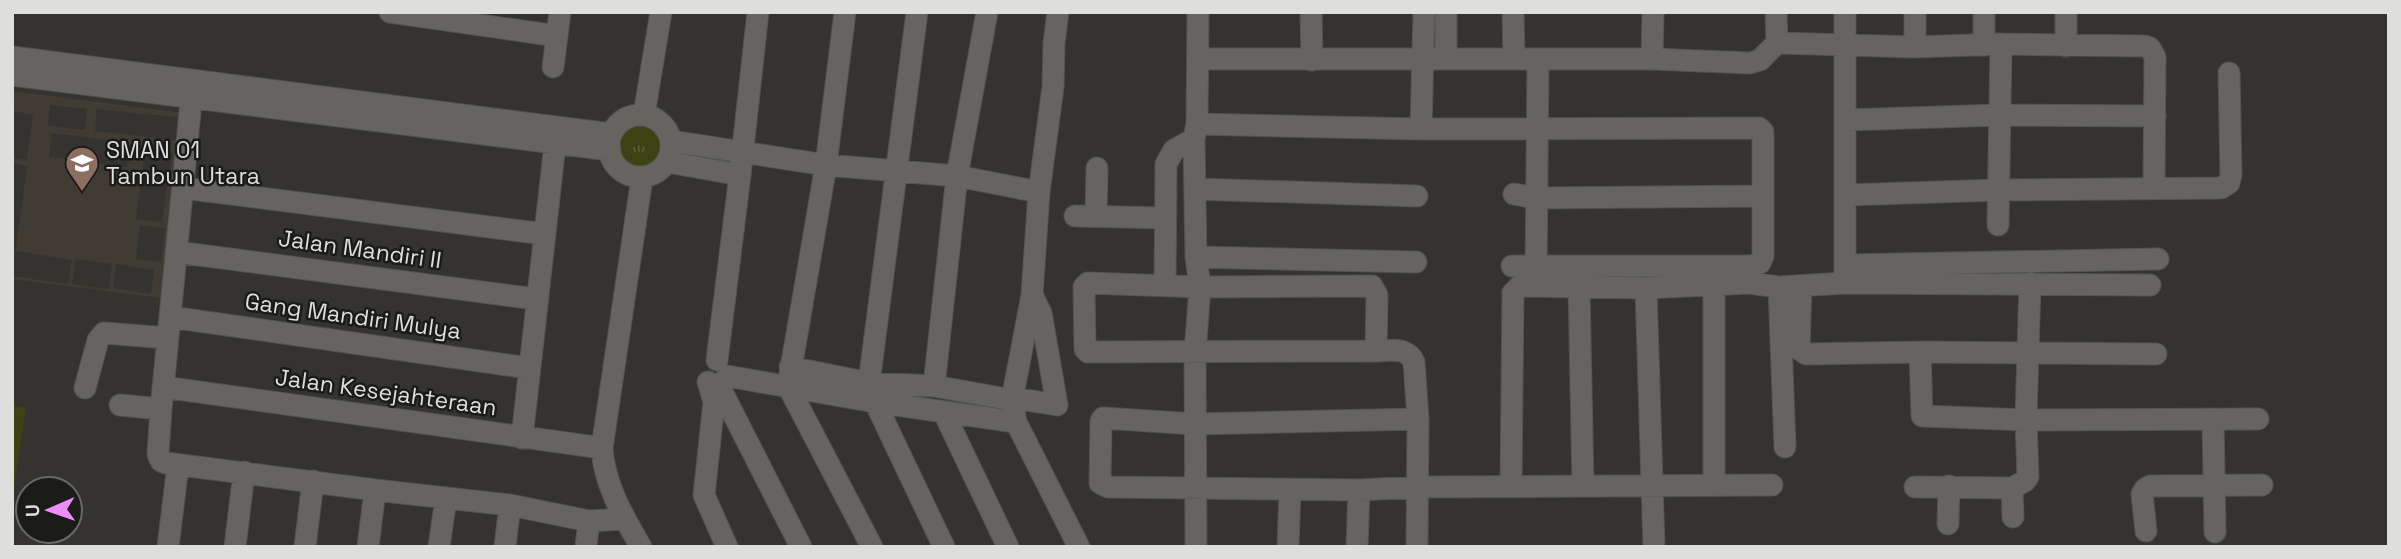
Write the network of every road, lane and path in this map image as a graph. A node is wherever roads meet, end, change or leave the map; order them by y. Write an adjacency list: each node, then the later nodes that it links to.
1 (390, 12): 20 (street)
2 (560, 12): 21 (street)
3 (661, 12): 39 (street)
4 (758, 12): 49 (street)
5 (845, 12): 51 (street)
6 (917, 12): 53 (street)
7 (987, 12): 55 (street)
8 (1058, 12): 61 (street)
9 (1198, 12): 28 (street)
10 (1311, 12): 33 (street)
11 (1423, 12): 34 (street)
12 (1446, 12): 29 (street)
13 (1513, 12): 30 (street)
14 (1653, 12): 32 (street)
15 (1776, 12): 22 (street)
16 (1845, 12): 24 (street)
17 (1915, 12): 26 (street)
18 (1984, 12): 23 (street)
19 (2066, 12): 25 (street)
20 (473, 18): 21 (street)
21 (557, 36): 35 (street)
22 (1777, 43): 24 (street); 32 (street)
23 (1992, 44): 25 (street); 26 (street); 41 (street)
24 (1845, 45): 26 (street); 43 (street)
25 (2066, 46): 42 (street)
26 (1915, 47)
27 (12, 57): 38 (street)
28 (1198, 59): 33 (street); 46 (street)
29 (1446, 59): 30 (street); 34 (street)
30 (1514, 59): 31 (street)
31 (1538, 59): 32 (street); 45 (street)
32 (1653, 59)
33 (1312, 60): 34 (street)
34 (1422, 60): 44 (street)
35 (553, 67)
36 (2229, 73): 58 (street)
37 (12, 75): 38 (street)
38 (192, 89): 40 (street); 57 (street)
39 (644, 114): 47 (street); 50 (street)
40 (390, 115): 47 (street); 48 (street)
41 (1999, 115): 42 (street); 43 (street); 60 (street)
42 (2155, 116): 58 (street)
43 (1846, 120): 63 (street)
44 (1421, 129): 45 (street); 46 (street)
45 (1538, 129): 65 (street); 66 (street)
46 (1196, 132): 59 (street); 67 (street)
47 (610, 142): 48 (street); 56 (street)
48 (555, 144): 69 (street)
49 (743, 151): 50 (street); 51 (street); 54 (street)
50 (669, 152): 54 (street); 56 (street)
51 (826, 165): 53 (street); 97 (street)
52 (1097, 169): 67 (street)
53 (895, 172): 55 (street); 101 (street)
54 (740, 175): 96 (street)
55 (957, 176): 61 (street); 98 (street)
56 (642, 178): 114 (street)
57 (183, 188): 69 (street); 70 (street)
58 (2154, 188): 60 (street)
59 (1195, 189): 64 (street); 71 (street)
60 (1998, 190): 63 (street); 68 (street)
61 (1039, 192): 87 (street)
62 (1514, 194): 66 (street)
63 (1846, 195): 76 (street)
64 (1417, 196)
65 (1763, 196): 66 (street); 75 (street)
66 (1535, 198): 77 (street)
67 (1164, 218): 79 (street)
68 (1998, 225)
69 (545, 234): 88 (street)
70 (176, 251): 88 (street, Jalan Mandiri II); 89 (street)
71 (1196, 257): 73 (street); 83 (street)
72 (2158, 259): 76 (street)
73 (1416, 262)
74 (1512, 266): 77 (street)
75 (1750, 274): 77 (street); 81 (street); 85 (street)
76 (1845, 274): 78 (street); 82 (street)
77 (1536, 275): 84 (street); 123 (street)
78 (2030, 283): 80 (street); 93 (street)
79 (1165, 284): 83 (street); 92 (street)
80 (2150, 285)
81 (1714, 286): 86 (street); 119 (street)
82 (1801, 286): 85 (street); 91 (street)
83 (1200, 287): 90 (street); 92 (street)
84 (1579, 287): 86 (street); 124 (street)
85 (1779, 287): 113 (street)
86 (1646, 288): 118 (street)
87 (1032, 295): 102 (street); 102 (street)
88 (536, 299): 95 (street)
89 (169, 327): 95 (street, Gang Mandiri Mulya); 99 (street); 100 (street, Gang Mandiri Mulya)
90 (1376, 351): 92 (street); 106 (street)
91 (1920, 352): 93 (street); 109 (street)
92 (1195, 353): 111 (street)
93 (2027, 353): 94 (street); 109 (street)
94 (2156, 355)
95 (529, 368): 112 (street)
96 (717, 375): 97 (street); 149 (street); 150 (street)
97 (789, 376): 101 (street); 151 (street)
98 (934, 386): 101 (street); 102 (street)
99 (163, 387): 104 (street); 112 (street, Jalan Kesejahteraan)
100 (85, 388)
101 (872, 393): 105 (street); 152 (street)
102 (1012, 399): 110 (street)
103 (120, 405): 104 (street)
104 (160, 409): 115 (street)
105 (944, 413): 110 (street); 153 (street)
106 (1418, 419): 111 (street); 127 (street)
107 (2213, 419): 108 (street); 109 (street); 121 (street)
108 (2258, 419)
109 (2026, 420): 128 (street)
110 (1016, 422): 154 (street)
111 (1195, 424): 129 (street); 129 (street)
112 (522, 438): 114 (street, Jalan Kesejahteraan)
113 (1785, 447)
114 (602, 449): 136 (street)
115 (178, 465): 116 (street); 141 (street)
116 (244, 472): 117 (street); 142 (street)
117 (313, 481): 130 (street); 143 (street)
118 (1652, 485): 119 (street); 124 (street); 159 (street)
119 (1714, 485): 120 (street)
120 (1772, 485)
121 (2214, 485): 122 (street); 139 (street); 140 (street)
122 (2262, 485)
123 (1511, 486): 124 (street); 127 (street)
124 (1583, 486)
125 (1915, 486): 126 (street)
126 (1949, 486): 128 (street); 138 (street)
127 (1418, 487): 132 (street); 158 (street)
128 (2012, 488): 135 (street)
129 (1195, 489): 131 (street); 155 (street)
130 (375, 490): 133 (street); 144 (street)
131 (1290, 490): 132 (street); 156 (street)
132 (1359, 490): 157 (street)
133 (446, 498): 134 (street); 145 (street)
134 (510, 505): 137 (street); 146 (street)
135 (2012, 517)
136 (625, 519): 137 (street); 148 (street)
137 (589, 521): 147 (street)
138 (1948, 524)
139 (2146, 531)
140 (2215, 532)
141 (168, 547)
142 (235, 547)
143 (305, 547)
144 (368, 547)
145 (439, 547)
146 (505, 547)
147 (586, 547)
148 (641, 547)
149 (727, 547)
150 (801, 547)
151 (872, 547)
152 (944, 547)
153 (1008, 547)
154 (1079, 547)
155 (1196, 547)
156 (1288, 547)
157 (1357, 547)
158 (1418, 547)
159 (1654, 547)

